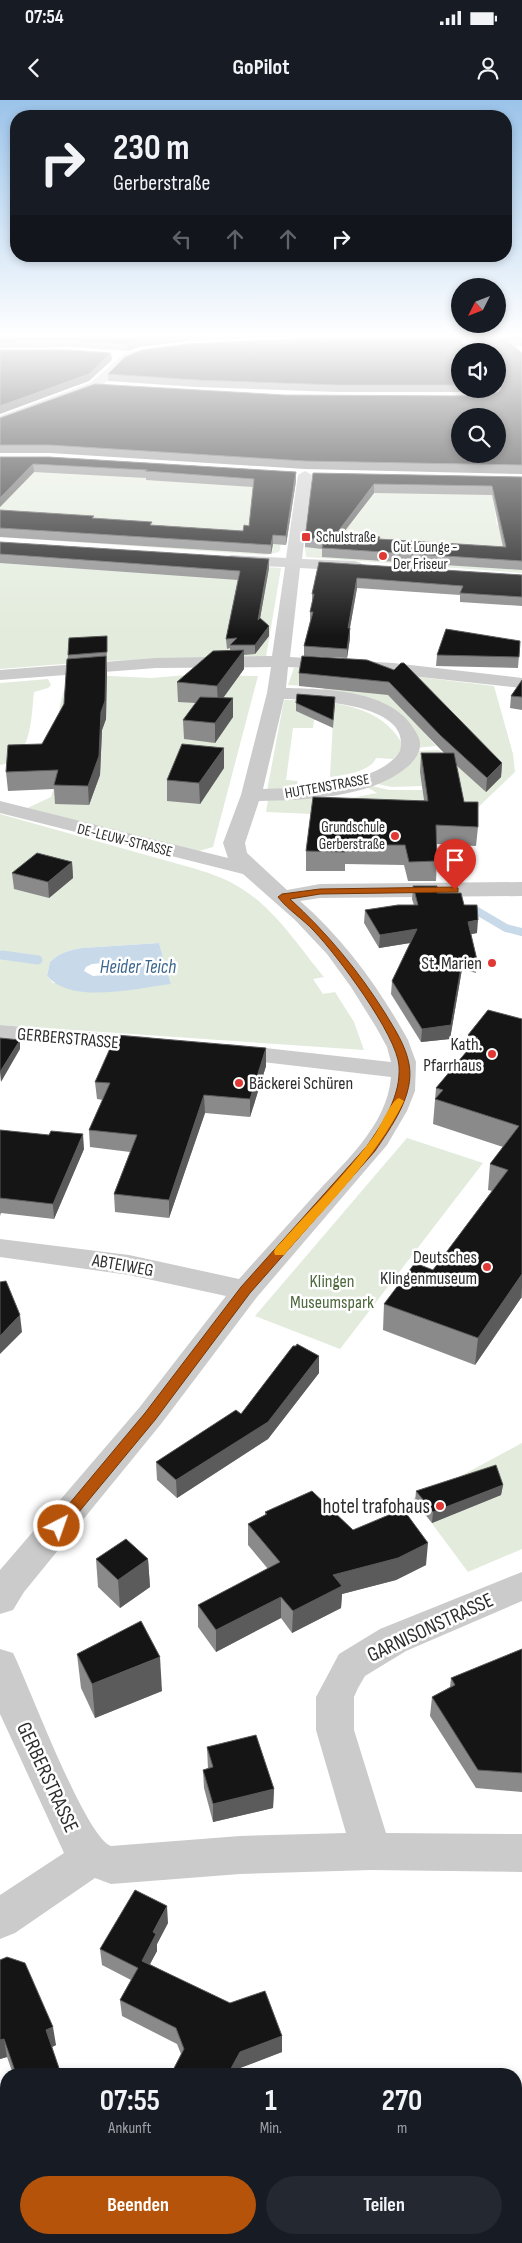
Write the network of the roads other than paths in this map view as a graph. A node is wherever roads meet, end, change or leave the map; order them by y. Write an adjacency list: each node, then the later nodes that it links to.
1 (288, 474): 2 (street)
2 (306, 475): 3 (street); 5 (street)
3 (323, 476)
4 (214, 559): 5 (street)
5 (293, 562): 6 (street); 7 (street)
6 (373, 568)
7 (281, 662): 8 (street); 9 (street); 10 (street)
8 (0, 675)
9 (522, 683)
10 (276, 692): 11 (street); 11 (street, HUTTENSTRASSE)
11 (251, 795): 13 (street)
12 (0, 807): 13 (street, DE-LEUW-STRASSE)
13 (251, 870): 15 (street)
14 (522, 889): 15 (street)
15 (282, 897): 19 (street)
16 (0, 1032): 17 (street, GERBERSTRASSE)
17 (169, 1047)
18 (206, 1050): 19 (street)
19 (404, 1071): 21 (street)
20 (0, 1248): 21 (street, ABTEIWEG)
21 (246, 1290): 23 (street)
22 (522, 1586): 25 (street, GARNISONSTRASSE)
23 (0, 1600)
24 (0, 1664): 27 (street, GERBERSTRASSE)
25 (371, 1850): 26 (street); 27 (street)
26 (522, 1853)
27 (91, 1858): 28 (street)
28 (0, 1919)

